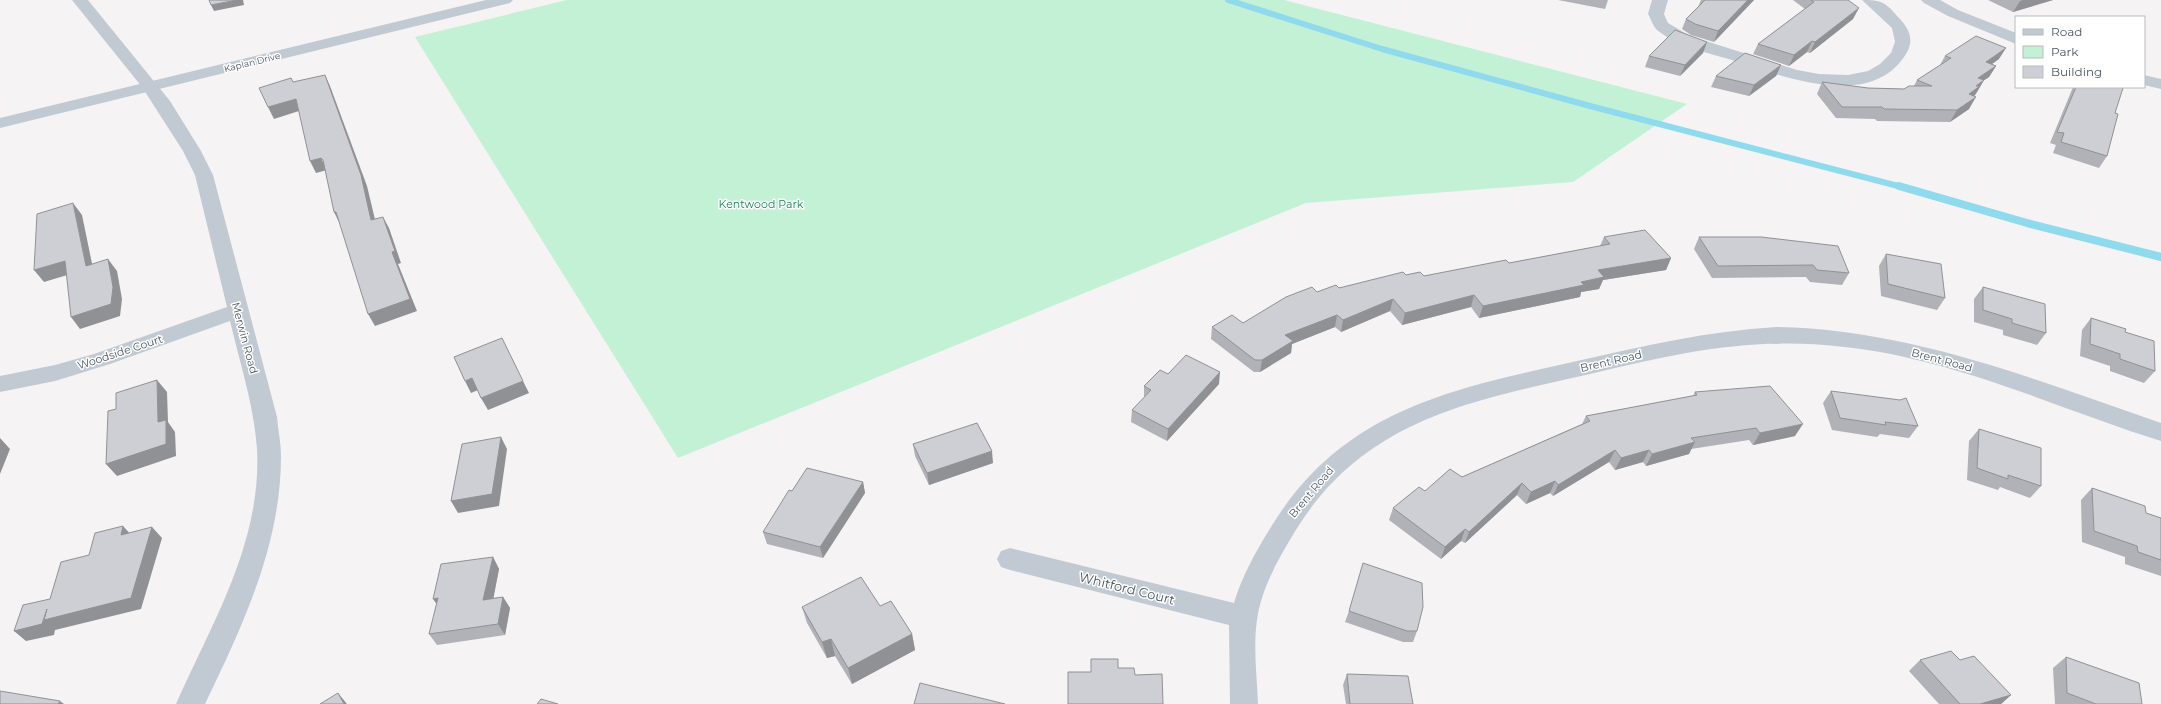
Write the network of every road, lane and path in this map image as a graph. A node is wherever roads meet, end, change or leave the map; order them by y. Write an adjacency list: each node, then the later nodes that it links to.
1 (80, 0): 9 (street, Merwin Road)
2 (504, 0): 9 (street, Kaplan Drive)
3 (1660, 0): 4 (street)
4 (1870, 0)
5 (1929, 0): 6 (street)
6 (2015, 39)
7 (2145, 80): 8 (street)
8 (2161, 84)
9 (152, 86): 10 (street, Kaplan Drive); 11 (street, Merwin Road)
10 (0, 124)
11 (238, 311): 12 (street, Woodside Court); 16 (street, Merwin Road)
12 (0, 384)
13 (2161, 432): 15 (street, Brent Road)
14 (1010, 559): 15 (street, Whitford Court)
15 (1244, 617): 17 (street, Brent Road)
16 (190, 704)
17 (1244, 704)

